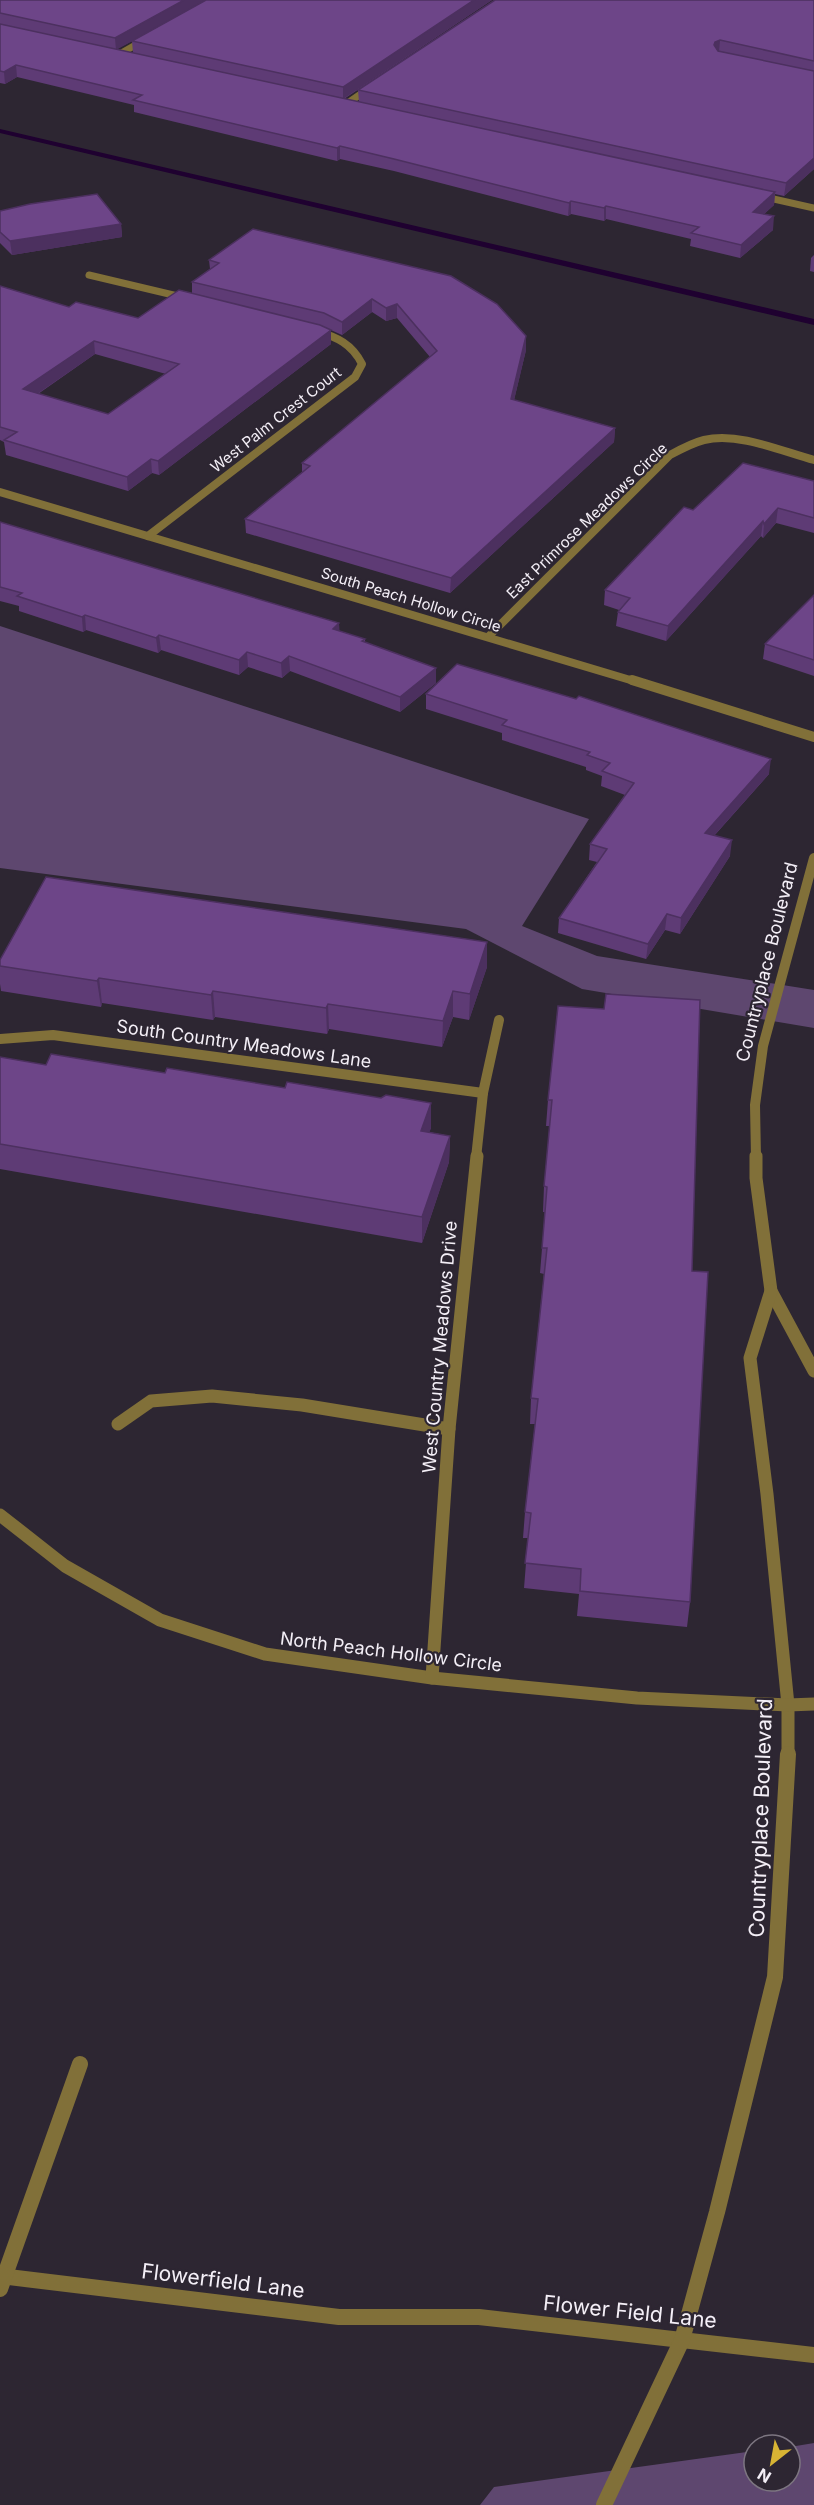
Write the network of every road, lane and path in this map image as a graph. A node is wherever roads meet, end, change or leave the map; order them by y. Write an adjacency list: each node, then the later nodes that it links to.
1 (157, 33): 3 (street)
2 (107, 52): 3 (street)
3 (118, 55): 4 (street)
4 (129, 57)
5 (382, 80): 7 (street)
6 (333, 103): 7 (street)
7 (345, 105): 8 (street)
8 (356, 108)
9 (757, 196): 10 (street)
10 (814, 208)
11 (89, 275): 12 (street)
12 (192, 300)
13 (312, 330): 16 (street, West Palm Crest Court)
14 (814, 460): 17 (street, East Primrose Meadows Circle)
15 (0, 492): 16 (street, South Peach Hollow Circle)
16 (148, 536): 17 (street, South Peach Hollow Circle)
17 (489, 636): 18 (street, South Peach Hollow Circle)
18 (814, 737)
19 (814, 858): 23 (street, Countryplace Boulevard)
20 (499, 1020): 22 (street, West Country Meadows Drive)
21 (0, 1039): 22 (street, South Country Meadows Lane)
22 (483, 1093): 26 (street, West Country Meadows Drive)
23 (771, 1291): 24 (street, Countryplace Boulevard); 30 (street, Countryplace Boulevard)
24 (814, 1371)
25 (118, 1424): 26 (street)
26 (449, 1430): 28 (street, West Country Meadows Drive)
27 (0, 1515): 28 (street, North Peach Hollow Circle)
28 (432, 1678): 30 (street, North Peach Hollow Circle)
29 (814, 1704): 30 (street, North Peach Hollow Circle)
30 (788, 1705): 34 (street, Countryplace Boulevard)
31 (80, 2064): 32 (street)
32 (1, 2281): 33 (street, Flowerfield Lane)
33 (441, 2317): 34 (street, Flower Field Lane)
34 (682, 2340): 35 (street, Flower Field Lane); 36 (street, Countryplace Boulevard)
35 (814, 2355)
36 (604, 2505)

